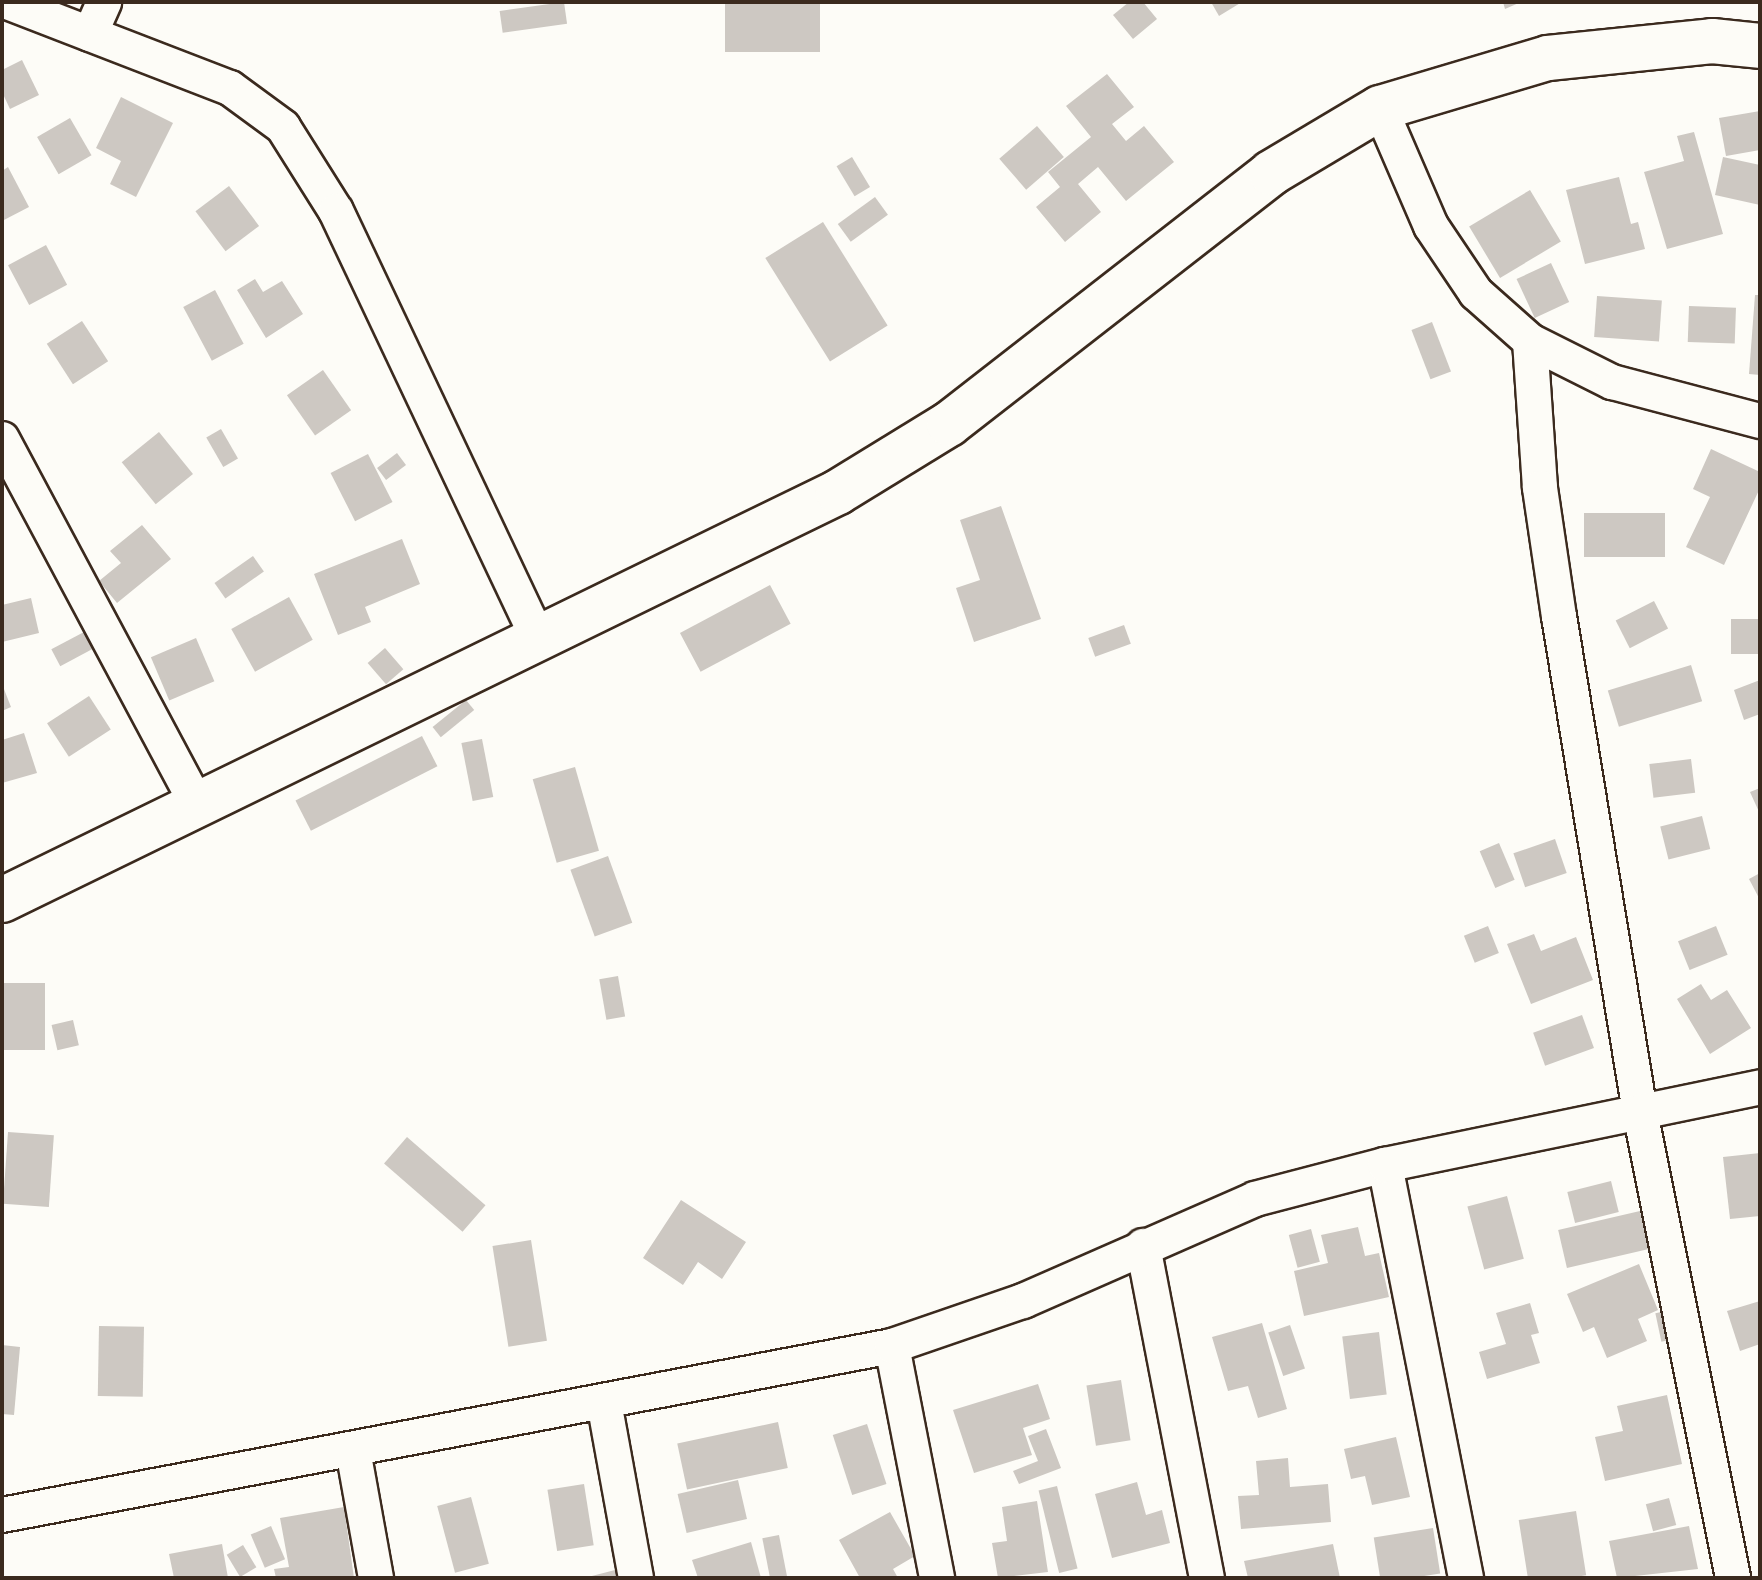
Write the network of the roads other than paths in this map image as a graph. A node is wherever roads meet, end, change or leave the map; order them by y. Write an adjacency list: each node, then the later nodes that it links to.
1 (7, 2): 3 (street)
2 (104, 2): 3 (street)
3 (90, 34): 9 (street)
4 (1760, 46): 5 (street)
5 (1380, 108): 6 (street); 9 (street)
6 (1530, 341): 7 (street); 13 (street)
7 (1760, 421)
8 (2, 439): 10 (street)
9 (537, 636): 10 (street)
10 (198, 806): 11 (street)
11 (2, 900)
12 (1760, 1087): 13 (street)
13 (1640, 1112): 14 (street); 25 (street)
14 (1385, 1165): 15 (street); 24 (street)
15 (1143, 1246): 16 (street); 23 (street)
16 (892, 1346): 17 (street); 22 (street)
17 (604, 1402): 18 (street); 21 (street)
18 (353, 1450): 19 (street); 20 (street)
19 (2, 1515)
20 (376, 1578)
21 (636, 1578)
22 (937, 1578)
23 (1207, 1578)
24 (1466, 1578)
25 (1733, 1578)

